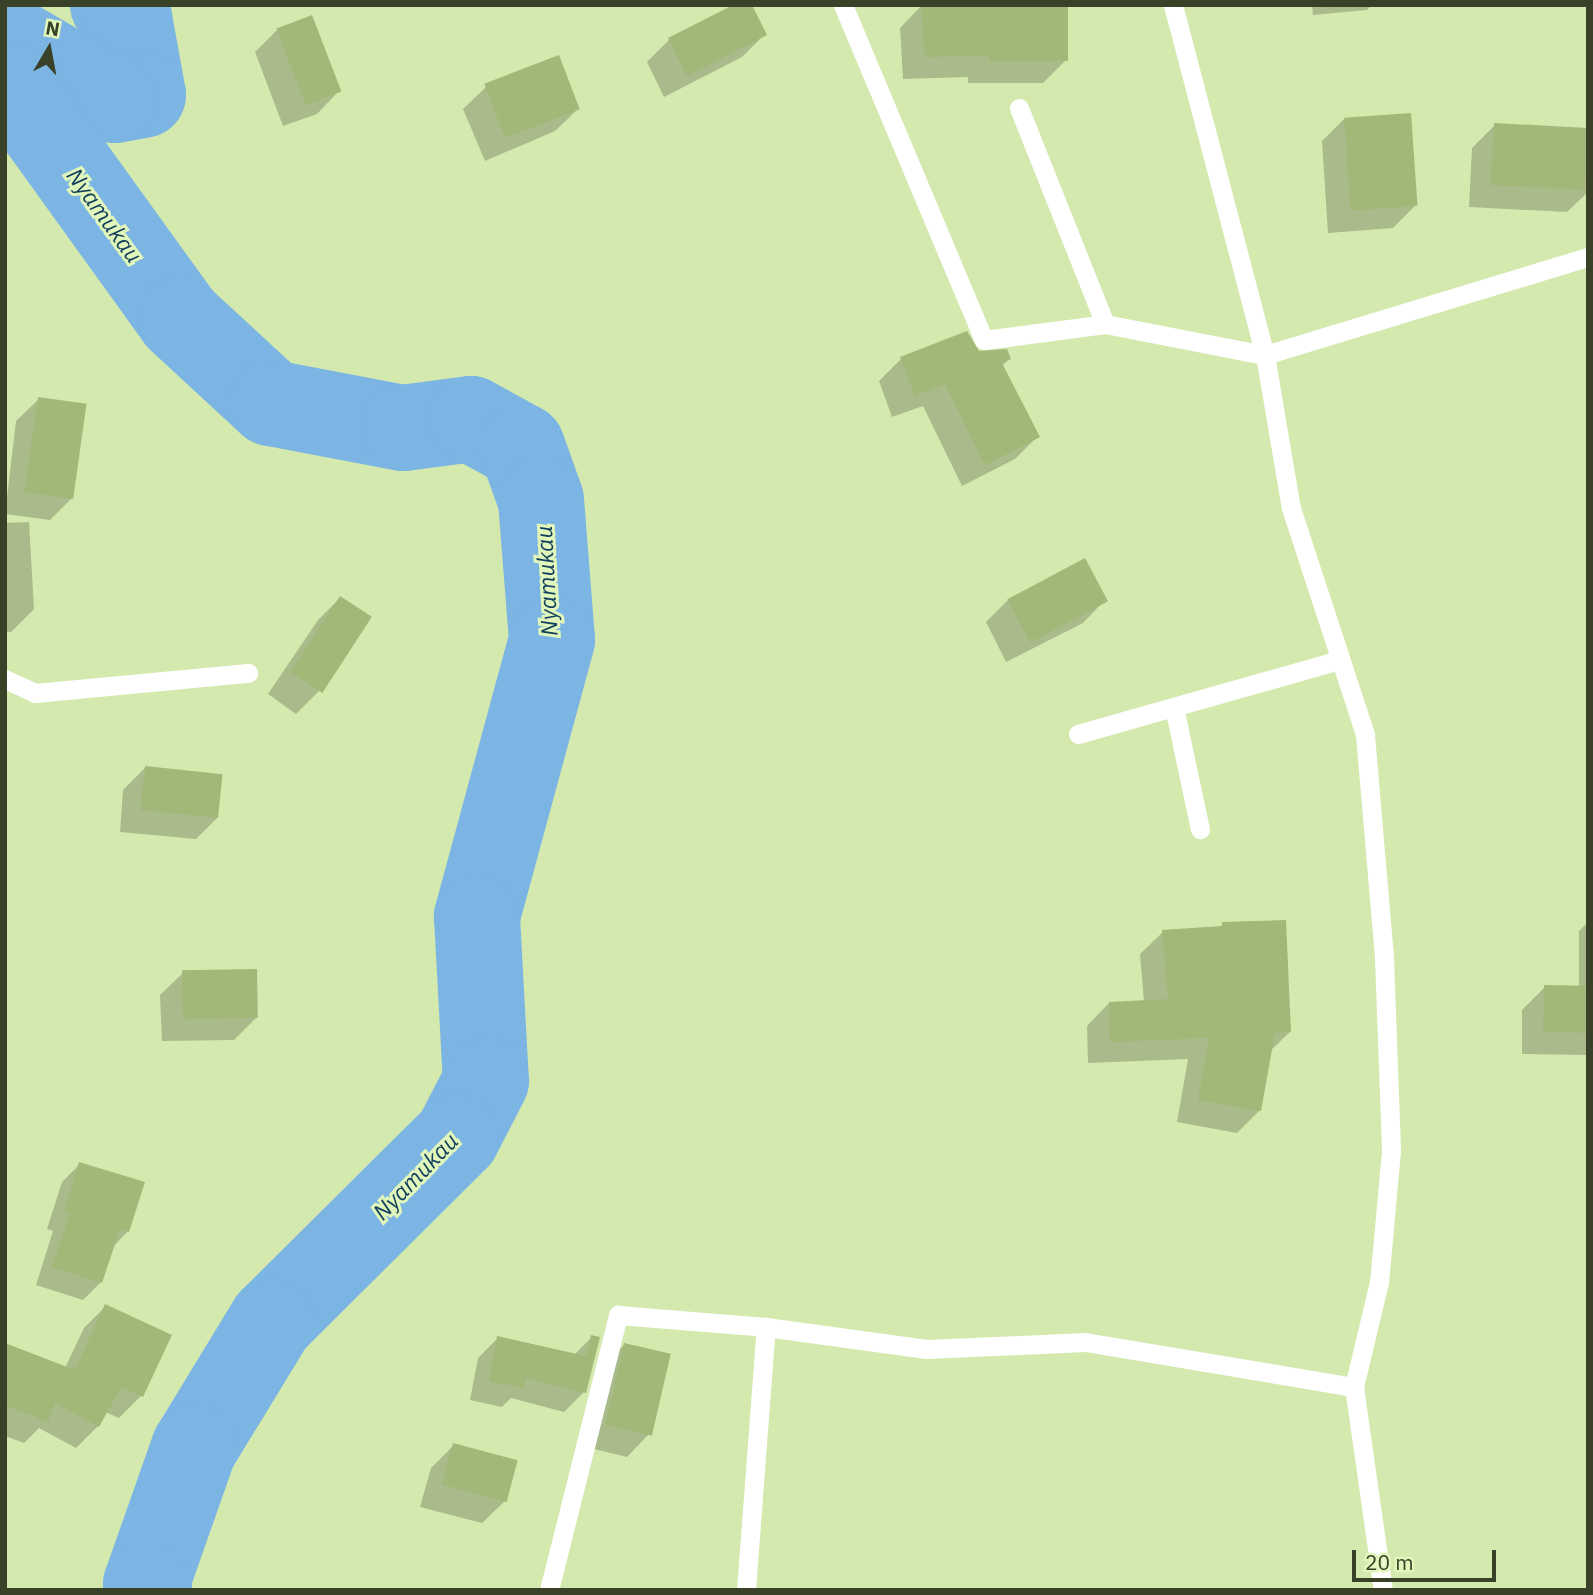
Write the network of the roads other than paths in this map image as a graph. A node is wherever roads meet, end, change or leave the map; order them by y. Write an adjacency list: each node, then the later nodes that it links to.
1 (843, 5): 5 (lane)
2 (1173, 5): 6 (lane)
3 (1019, 108): 5 (lane)
4 (1588, 257): 6 (lane)
5 (1105, 324): 6 (lane)
6 (1265, 355): 7 (lane)
7 (1340, 660): 10 (lane); 14 (lane)
8 (248, 673): 9 (lane)
9 (5, 680)
10 (1174, 707): 11 (lane); 12 (lane)
11 (1079, 734)
12 (1200, 829)
13 (766, 1327): 14 (lane); 15 (lane); 16 (lane)
14 (1353, 1387): 17 (lane)
15 (549, 1590)
16 (746, 1590)
17 (1383, 1590)

